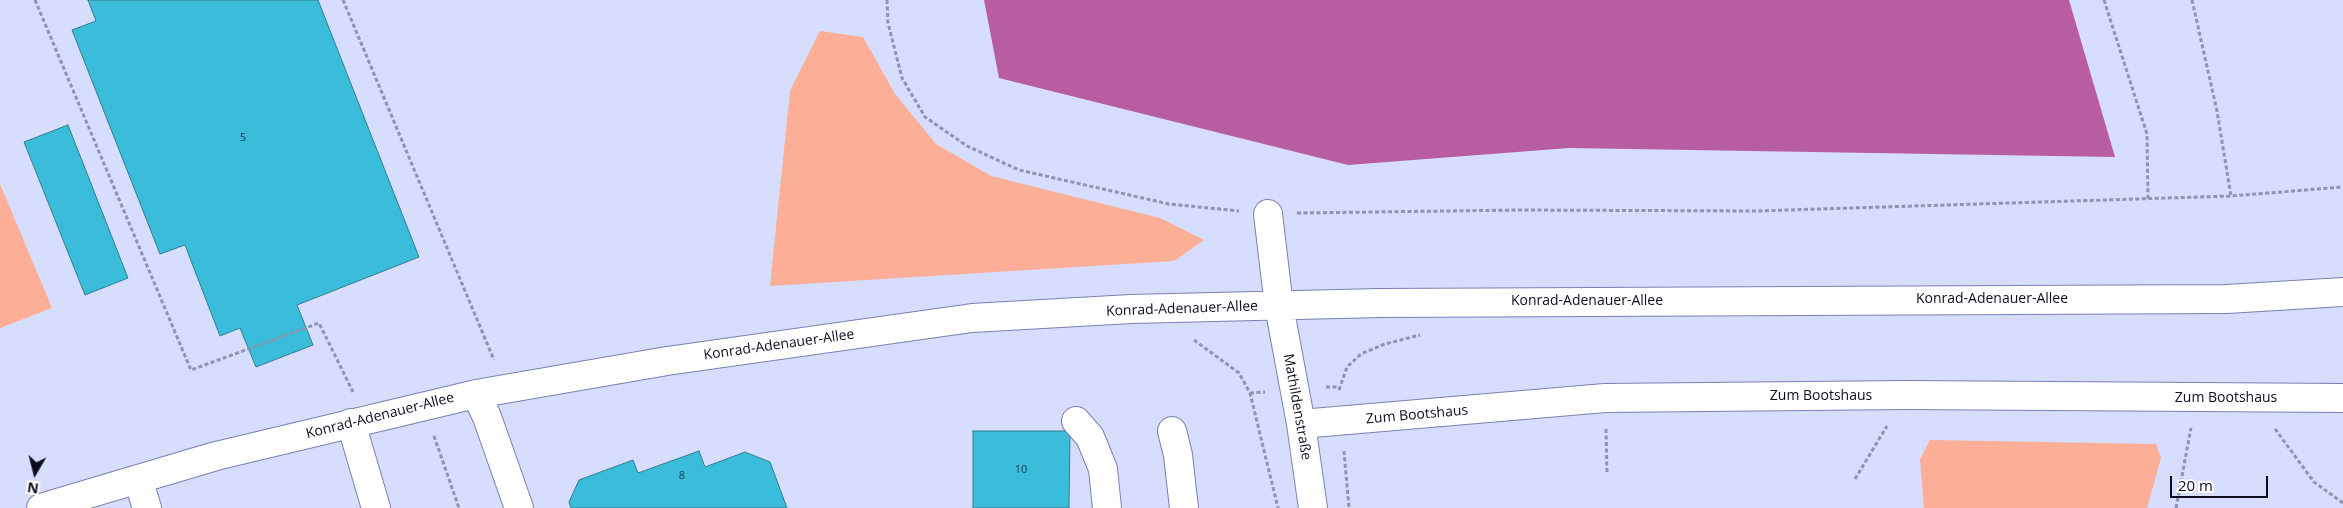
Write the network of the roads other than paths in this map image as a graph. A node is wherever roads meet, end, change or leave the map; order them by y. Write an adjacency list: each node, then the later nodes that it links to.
1 (1268, 214): 3 (street, Mathildenstraße)
2 (2343, 292): 3 (street, Konrad-Adenauer-Allee)
3 (1279, 306): 4 (street, Konrad-Adenauer-Allee); 8 (street, Mathildenstraße)
4 (476, 394): 7 (street, Konrad-Adenauer-Allee); 15 (street)
5 (2343, 398): 8 (street, Zum Bootshaus)
6 (1076, 421): 16 (street)
7 (358, 422): 10 (street, Konrad-Adenauer-Allee); 14 (street)
8 (1301, 424): 18 (street, Mathildenstraße)
9 (1172, 431): 17 (street)
10 (138, 479): 11 (street, Konrad-Adenauer-Allee); 13 (street)
11 (82, 502): 12 (street, Konrad-Adenauer-Allee)
12 (41, 508)
13 (147, 508)
14 (376, 508)
15 (519, 508)
16 (1107, 508)
17 (1184, 508)
18 (1313, 508)

